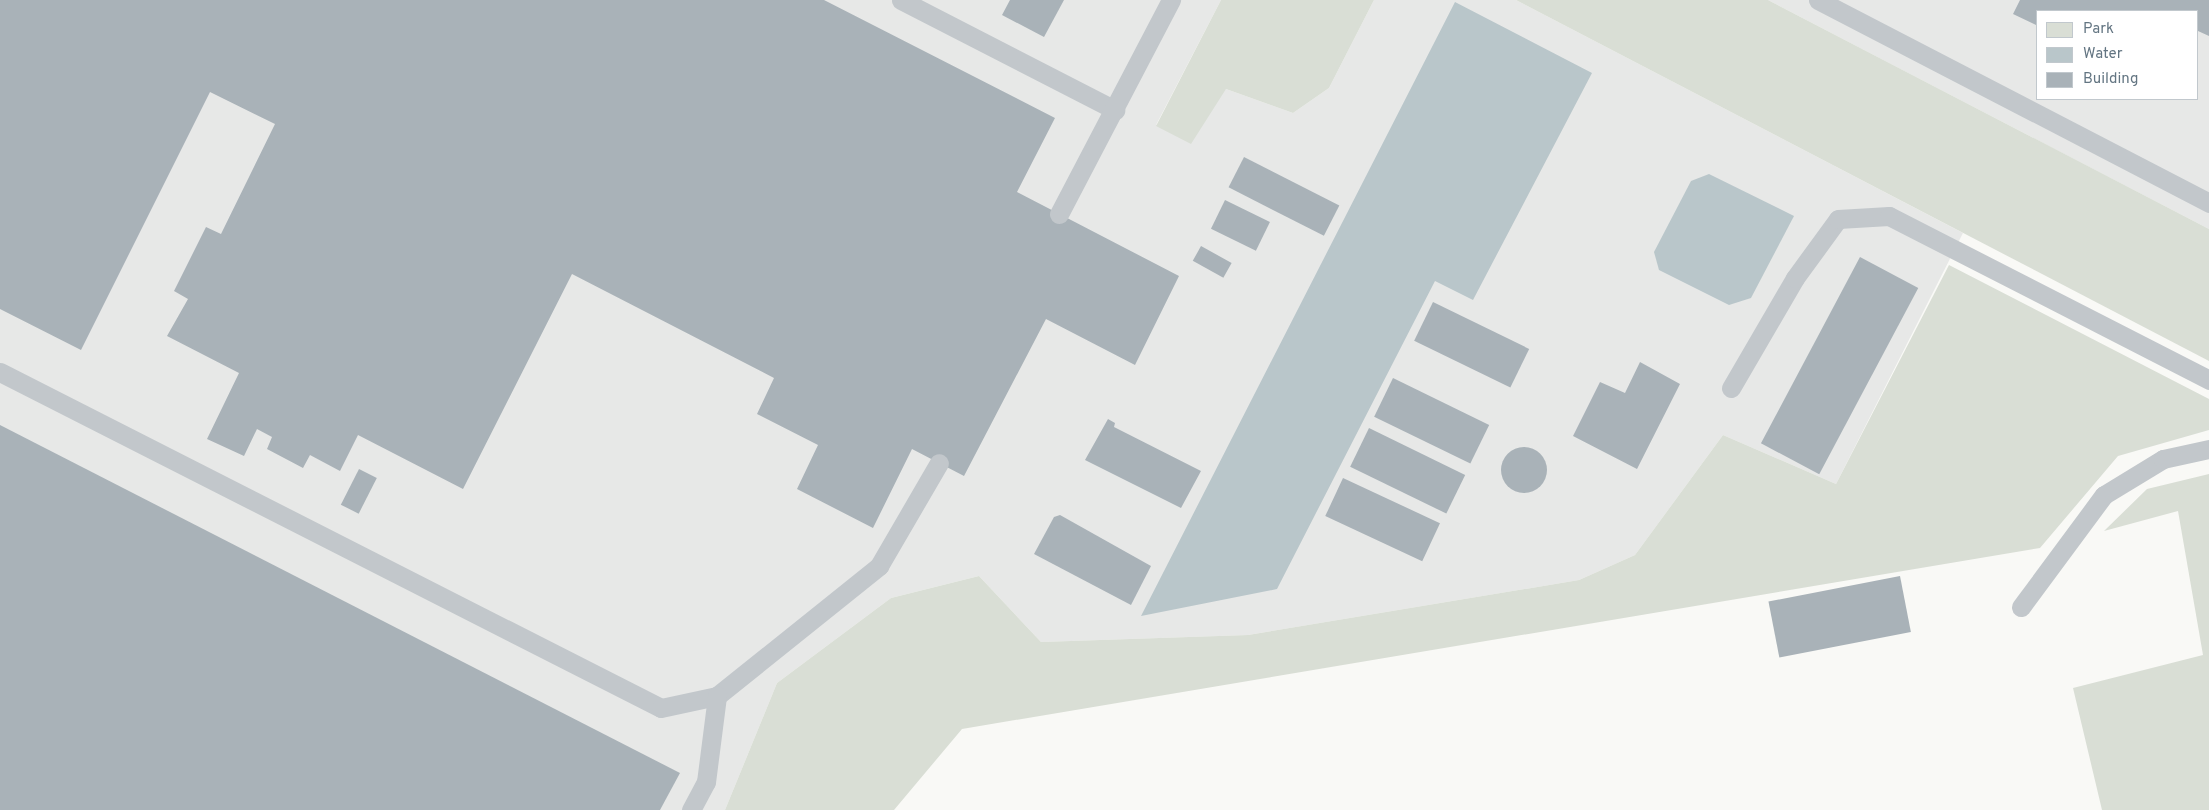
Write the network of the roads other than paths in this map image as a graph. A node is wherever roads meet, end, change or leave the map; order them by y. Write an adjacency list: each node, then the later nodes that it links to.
1 (901, 0): 4 (lane)
2 (1171, 0): 4 (lane)
3 (1818, 0): 5 (lane)
4 (1115, 110): 6 (lane)
5 (2209, 203)
6 (1060, 214)
7 (0, 372): 13 (lane)
8 (2209, 380): 9 (lane)
9 (1731, 388)
10 (2209, 450): 12 (lane)
11 (939, 463): 13 (lane)
12 (2020, 607)
13 (717, 696): 14 (lane)
14 (691, 810)

